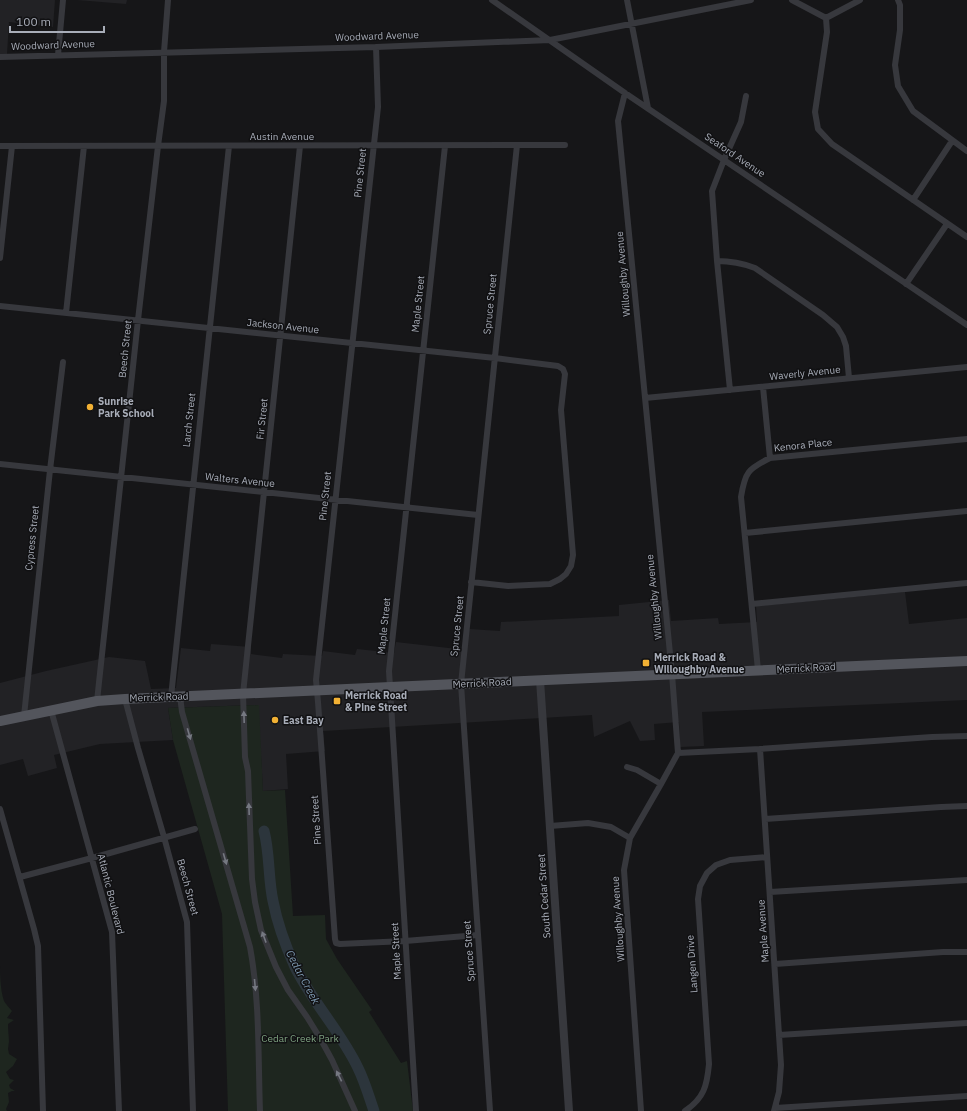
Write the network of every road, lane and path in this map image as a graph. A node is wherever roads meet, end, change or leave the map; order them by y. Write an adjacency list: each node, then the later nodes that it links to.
1 (63, 0): 14 (street)
2 (168, 0): 13 (street, Beech Street)
3 (492, 0): 11 (street, Seaford Avenue)
4 (627, 0): 10 (street)
5 (751, 0): 10 (street, Woodward Avenue)
6 (792, 0): 9 (street)
7 (860, 0): 9 (street)
8 (898, 0): 19 (street)
9 (826, 18): 32 (street)
10 (632, 24): 11 (street, Woodward Avenue); 18 (street)
11 (550, 40): 12 (street, Woodward Avenue); 16 (street, Seaford Avenue)
12 (376, 47): 13 (street, Woodward Avenue); 28 (street, Pine Street)
13 (164, 52): 14 (street, Woodward Avenue); 25 (street, Beech Street)
14 (58, 55): 15 (street, Woodward Avenue)
15 (0, 57)
16 (625, 94): 18 (street, Seaford Avenue); 52 (street, Willoughby Avenue)
17 (746, 96): 31 (street)
18 (648, 108): 31 (street, Seaford Avenue)
19 (952, 140): 30 (street); 32 (street)
20 (517, 145): 21 (street, Austin Avenue); 29 (street, Austin Avenue); 46 (street, Spruce Street)
21 (565, 145)
22 (0, 146): 23 (street, Austin Avenue)
23 (12, 146): 24 (street, Austin Avenue); 35 (street)
24 (84, 146): 25 (street, Austin Avenue); 39 (street)
25 (158, 146): 26 (street, Austin Avenue); 40 (street, Beech Street)
26 (229, 146): 27 (street, Austin Avenue); 42 (street, Larch Street)
27 (300, 146): 28 (street, Austin Avenue); 43 (street, Fir Street)
28 (373, 146): 29 (street, Austin Avenue); 44 (street, Pine Street)
29 (445, 146): 45 (street, Maple Street)
30 (967, 151)
31 (724, 160): 36 (street); 37 (street, Seaford Avenue)
32 (913, 200): 33 (street)
33 (947, 224): 34 (street); 37 (street)
34 (967, 237)
35 (0, 258)
36 (717, 261): 49 (street); 51 (street)
37 (906, 284): 41 (street, Seaford Avenue)
38 (0, 306): 39 (street, Jackson Avenue)
39 (66, 313): 40 (street, Jackson Avenue)
40 (138, 320): 42 (street, Jackson Avenue); 57 (street, Beech Street)
41 (967, 325)
42 (209, 328): 43 (street, Jackson Avenue); 58 (street, Larch Street)
43 (280, 336): 44 (street, Jackson Avenue); 59 (street, Fir Street)
44 (352, 343): 45 (street, Jackson Avenue); 60 (street, Pine Street)
45 (423, 351): 46 (street, Jackson Avenue); 61 (street, Maple Street)
46 (495, 358): 63 (street, Spruce Street); 65 (street, Jackson Avenue)
47 (63, 362): 56 (street, Cypress Street)
48 (967, 367): 49 (street, Waverly Avenue)
49 (849, 378): 50 (street, Waverly Avenue)
50 (763, 387): 51 (street, Waverly Avenue); 54 (street)
51 (730, 390): 52 (street, Waverly Avenue)
52 (645, 398): 70 (street, Willoughby Avenue)
53 (967, 439): 54 (street, Kenora Place)
54 (770, 458): 64 (street, Kenora Place)
55 (0, 464): 56 (street, Walters Avenue)
56 (50, 470): 57 (street, Walters Avenue); 80 (street, Cypress Street)
57 (121, 477): 58 (street, Walters Avenue); 78 (street, Beech Street)
58 (192, 485): 59 (street, Walters Avenue); 76 (street, Larch Street)
59 (264, 492): 60 (street, Walters Avenue); 75 (street, Fir Street)
60 (335, 500): 61 (street, Walters Avenue); 74 (street, Pine Street)
61 (407, 508): 63 (street, Walters Avenue); 73 (street, Maple Street)
62 (967, 511): 64 (street)
63 (478, 515): 65 (street, Spruce Street)
64 (744, 533): 67 (street, Kenora Place)
65 (471, 582): 72 (street, Spruce Street)
66 (967, 583): 67 (street)
67 (752, 604): 69 (street, Kenora Place)
68 (967, 661): 69 (main road, Merrick Road)
69 (758, 670): 70 (main road, Merrick Road)
70 (672, 674): 71 (main road, Merrick Road); 84 (street, Willoughby Avenue)
71 (540, 680): 72 (main road, Merrick Road); 90 (street, South Cedar Street)
72 (461, 684): 73 (main road, Merrick Road); 99 (street, Spruce Street)
73 (391, 688): 74 (main road, Merrick Road); 100 (street, Maple Street)
74 (316, 691): 75 (main road, Merrick Road); 100 (street, Pine Street)
75 (243, 694): 76 (main road, Merrick Road); 111 (street, Fir Street, one-way to 75)
76 (176, 697): 77 (main road, Merrick Road); 110 (street, Larch Street, one-way to 110)
77 (125, 698): 78 (main road, Merrick Road); 92 (street, Beech Street)
78 (97, 701): 79 (main road, Merrick Road)
79 (51, 710): 80 (main road, Merrick Road); 94 (street, Atlantic Boulevard)
80 (24, 716): 81 (main road, Merrick Road)
81 (0, 721)
82 (967, 736): 83 (street)
83 (760, 749): 84 (street); 89 (street, Maple Avenue)
84 (678, 753): 86 (street, Willoughby Avenue)
85 (627, 767): 86 (street)
86 (661, 784): 93 (street, Willoughby Avenue)
87 (967, 806): 89 (street)
88 (0, 809): 96 (street)
89 (765, 819): 95 (street, Maple Avenue)
90 (550, 826): 93 (street); 114 (street, South Cedar Street)
91 (194, 829): 92 (street)
92 (164, 837): 94 (street); 109 (street, Beech Street)
93 (630, 838): 115 (street, Willoughby Avenue)
94 (92, 858): 96 (street); 108 (street, Atlantic Boulevard)
95 (767, 858): 98 (street, Maple Avenue); 116 (street, Langen Drive)
96 (20, 877): 107 (street)
97 (967, 880): 98 (street)
98 (770, 892): 102 (street, Maple Avenue)
99 (478, 935): 100 (street); 113 (street, Spruce Street)
100 (405, 941): 112 (street, Maple Street)
101 (967, 952): 102 (street)
102 (775, 964): 104 (street, Maple Avenue)
103 (967, 1023): 104 (street)
104 (780, 1035): 106 (street, Maple Avenue)
105 (967, 1096): 106 (street)
106 (774, 1110)
107 (43, 1111)
108 (118, 1111)
109 (193, 1111)
110 (260, 1111)
111 (356, 1111)
112 (416, 1111)
113 (490, 1111)
114 (569, 1111)
115 (641, 1111)
116 (685, 1111)

